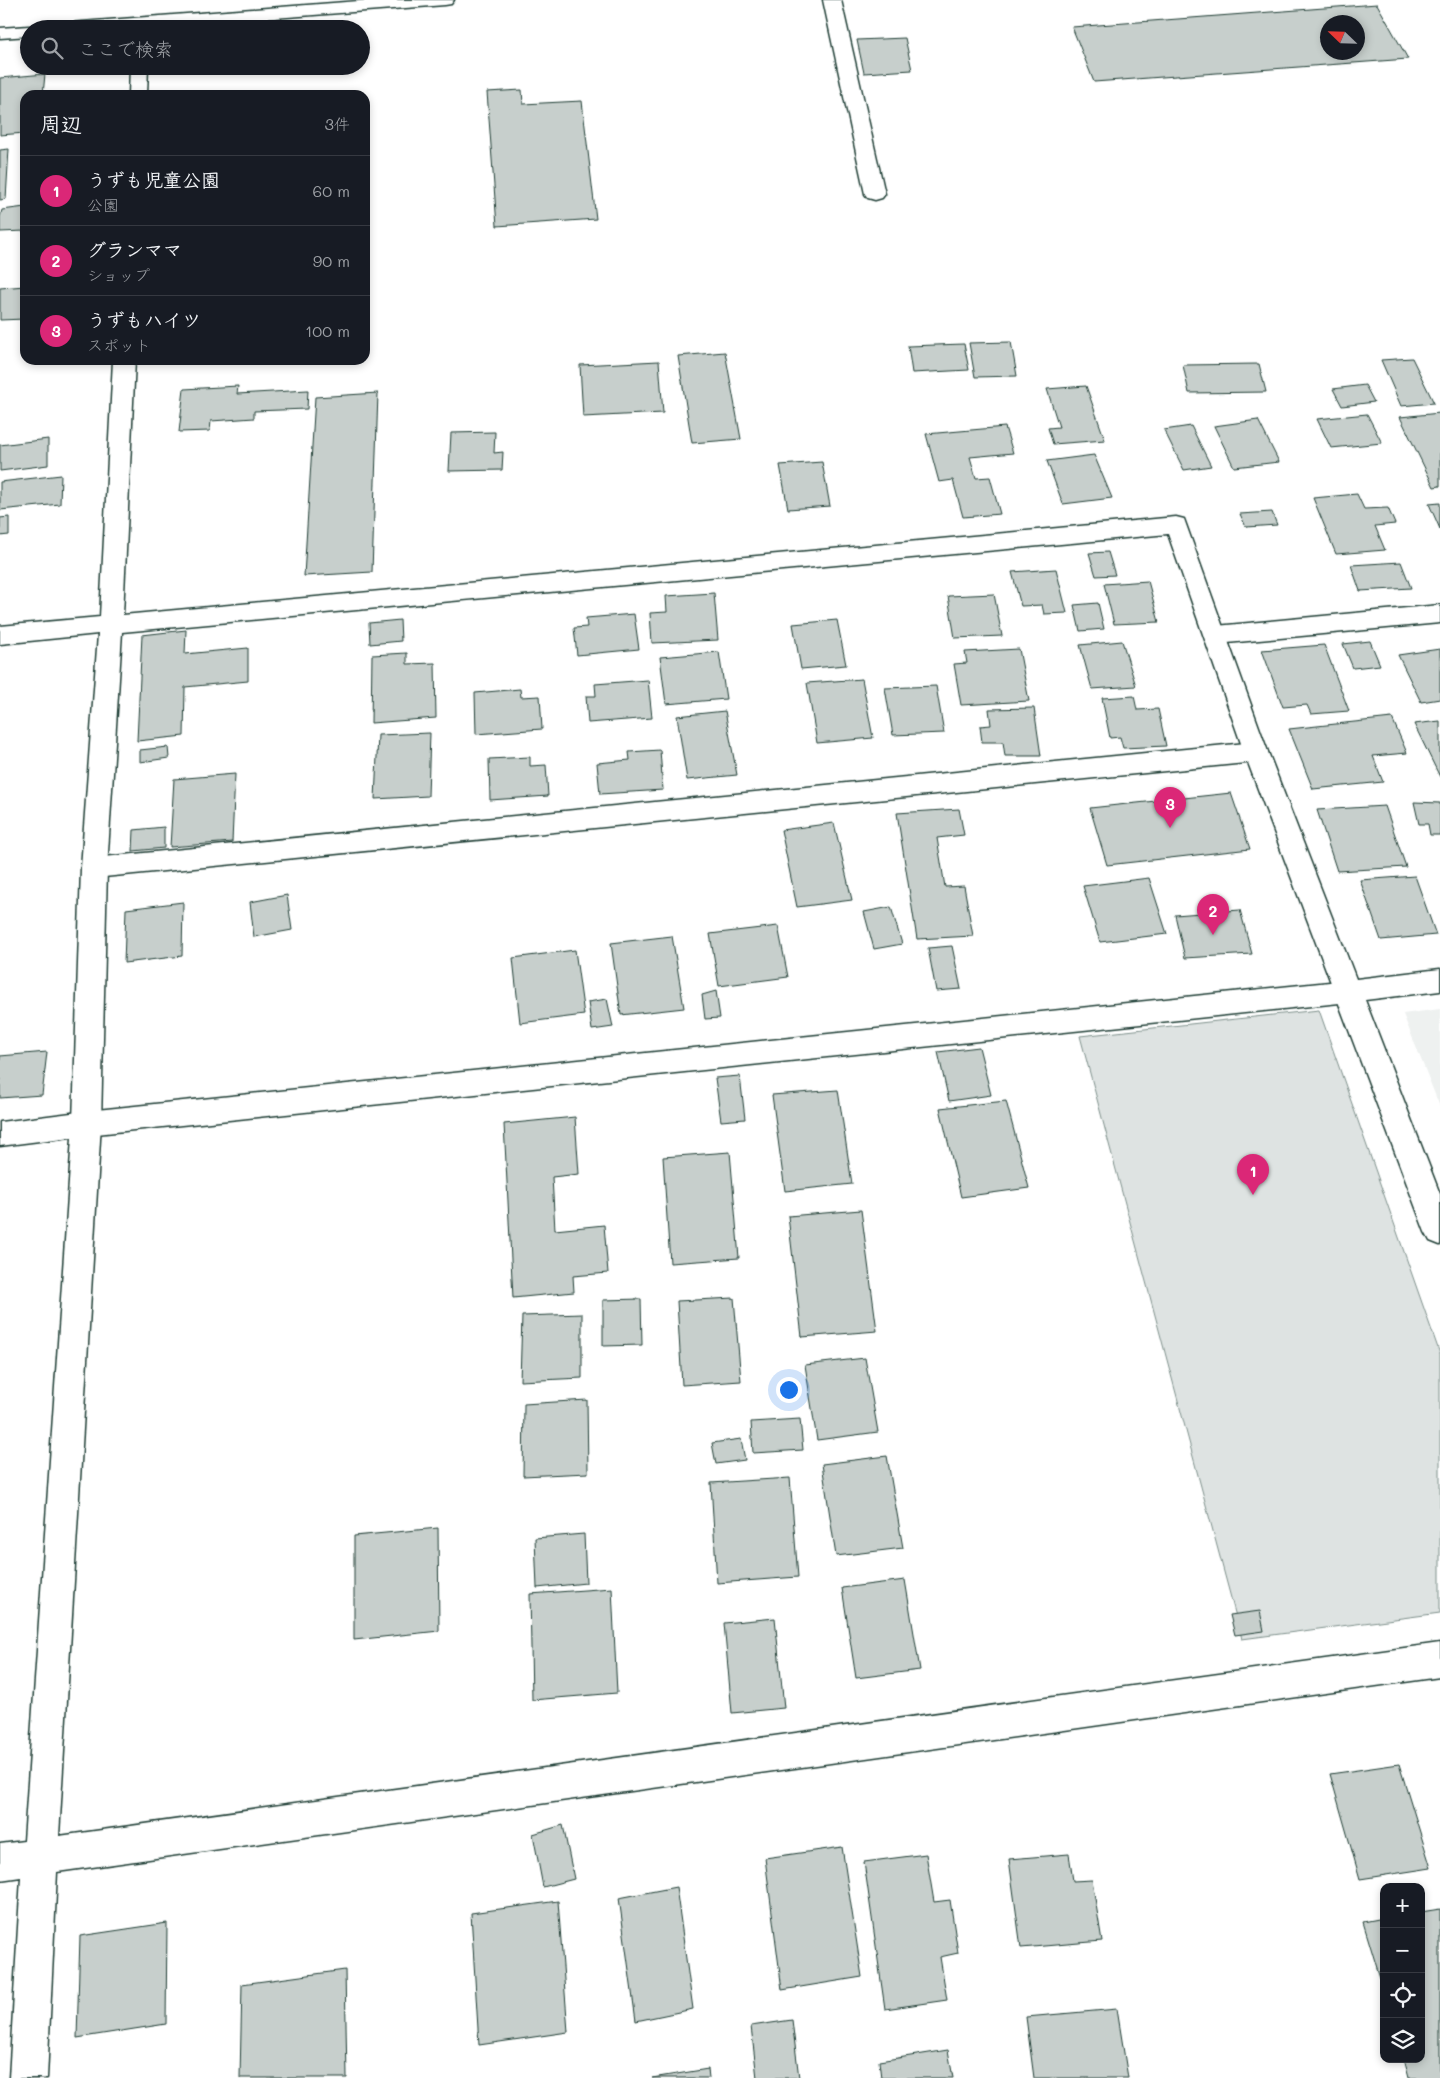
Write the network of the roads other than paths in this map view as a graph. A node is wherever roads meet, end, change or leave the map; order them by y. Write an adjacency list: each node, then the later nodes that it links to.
1 (444, 0): 3 (street)
2 (832, 0): 9 (street)
3 (354, 3): 4 (street)
4 (141, 20)
5 (20, 32): 6 (street)
6 (0, 33)
7 (139, 75): 8 (street)
8 (138, 90)
9 (875, 194)
10 (124, 365): 12 (street)
11 (1440, 614): 14 (street)
12 (111, 625): 13 (street); 14 (street); 16 (street)
13 (0, 635)
14 (1216, 635): 15 (street)
15 (1256, 752): 16 (street); 18 (street)
16 (94, 868): 19 (street)
17 (1440, 980): 18 (street)
18 (1349, 991): 19 (street); 21 (street)
19 (87, 1123): 20 (street); 23 (street)
20 (0, 1134)
21 (1440, 1232)
22 (1440, 1660): 23 (street)
23 (40, 1856): 24 (street); 25 (street)
24 (0, 1862)
25 (28, 2078)

